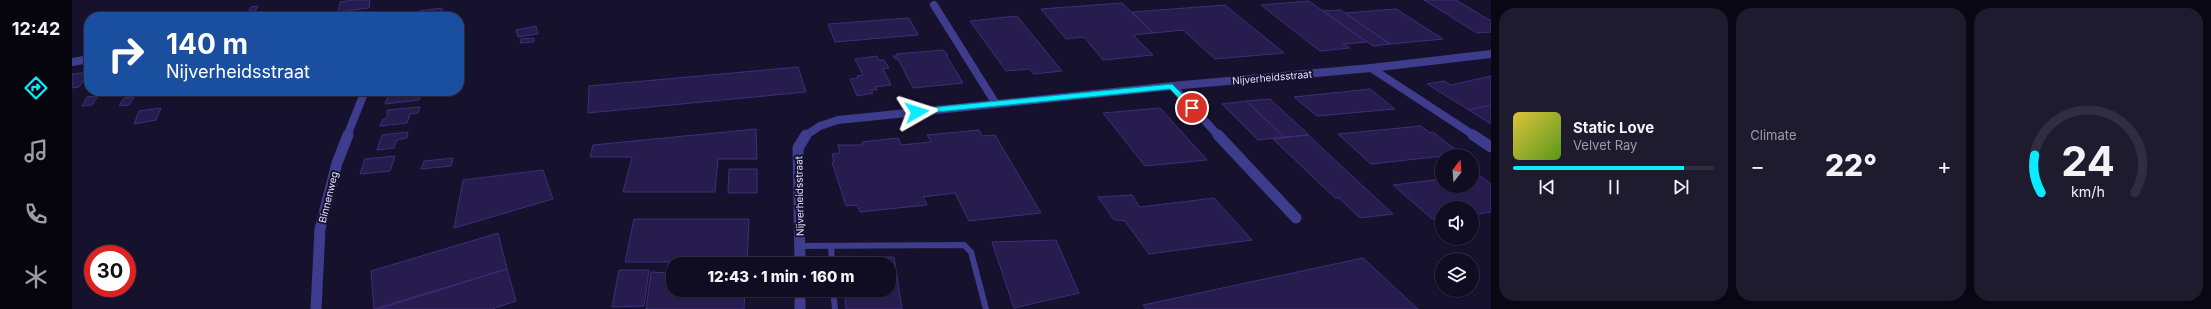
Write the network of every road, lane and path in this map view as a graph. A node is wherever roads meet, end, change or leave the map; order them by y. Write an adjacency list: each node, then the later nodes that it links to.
1 (934, 5): 8 (street)
2 (1491, 54): 5 (street, Nijverheidsstraat)
3 (84, 60): 4 (street)
4 (72, 62)
5 (1371, 68): 6 (street, Nijverheidsstraat); 9 (street)
6 (1172, 86): 8 (street, Nijverheidsstraat); 10 (street)
7 (363, 96): 17 (street, Binnenweg)
8 (996, 104): 11 (street, Nijverheidsstraat)
9 (1491, 147)
10 (1296, 218)
11 (799, 246): 12 (lane); 13 (street, Nijverheidsstraat)
12 (831, 246): 14 (lane); 20 (lane)
13 (800, 257)
14 (832, 257)
15 (800, 297): 18 (street)
16 (834, 297): 19 (lane)
17 (316, 309)
18 (800, 309)
19 (834, 309)
20 (986, 309)

